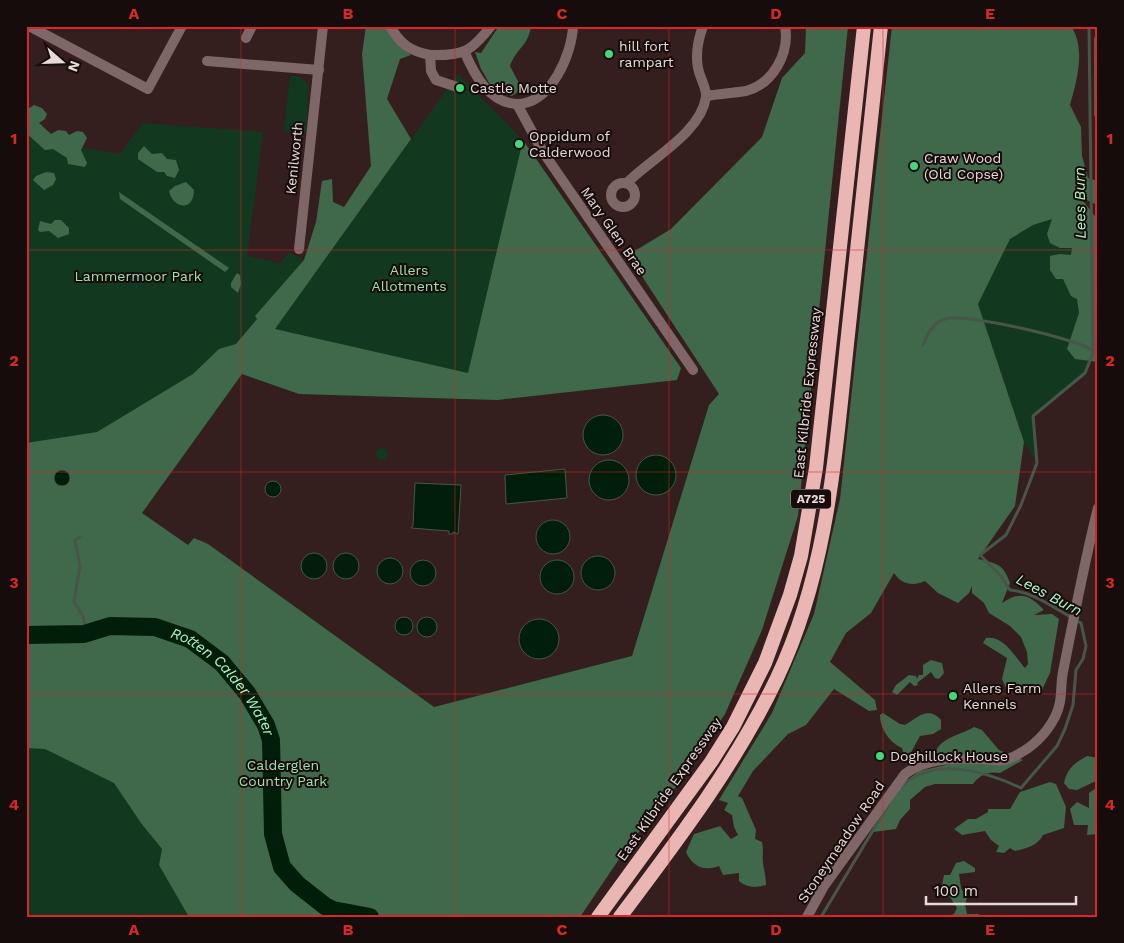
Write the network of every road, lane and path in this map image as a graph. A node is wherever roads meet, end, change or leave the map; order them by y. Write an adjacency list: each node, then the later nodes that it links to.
1 (29, 26): 2 (street)
2 (182, 26)
3 (252, 26): 13 (street)
4 (323, 26): 17 (street, Kenilworth)
5 (390, 26): 15 (street)
6 (490, 26): 12 (street)
7 (573, 26): 20 (street)
8 (702, 26): 19 (street)
9 (785, 26): 19 (street)
10 (864, 26): 25 (highway, East Kilbride Expressway / A725)
11 (881, 26): 26 (highway, A725)
12 (482, 32): 14 (street)
13 (246, 38)
14 (465, 53): 15 (street); 20 (street)
15 (430, 55): 18 (street)
16 (207, 61): 17 (street)
17 (319, 70): 22 (street, Kenilworth)
18 (460, 88)
19 (706, 96): 21 (street)
20 (517, 104): 23 (street, Mary Glen Brae)
21 (627, 184)
22 (299, 249)
23 (694, 370)
24 (1098, 508): 27 (street, Stoneymeadow Road)
25 (598, 917)
26 (620, 917)
27 (807, 917)

